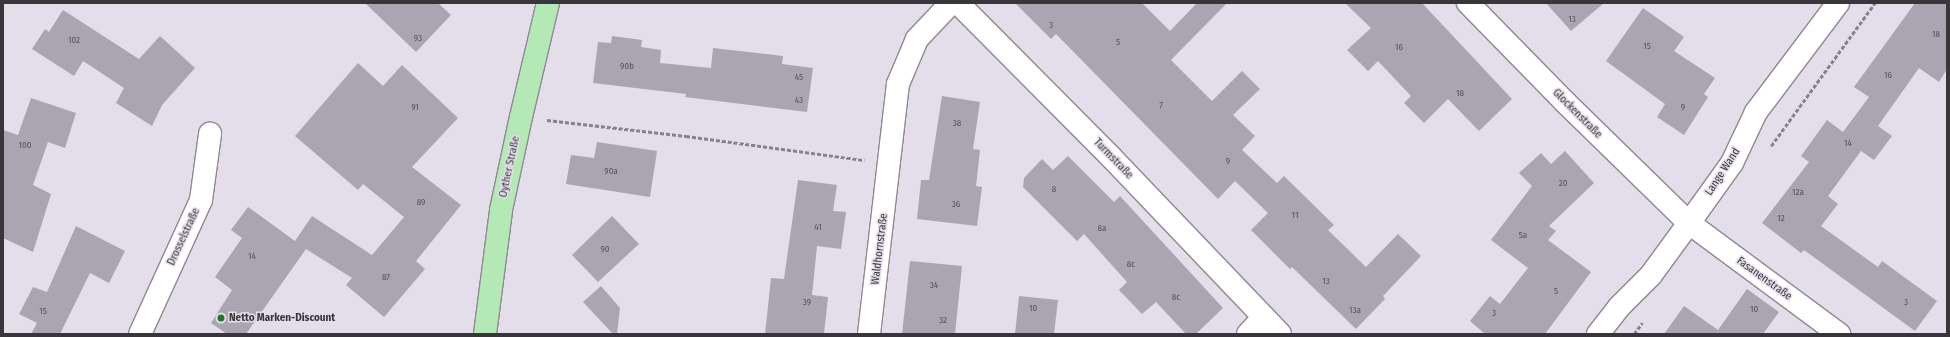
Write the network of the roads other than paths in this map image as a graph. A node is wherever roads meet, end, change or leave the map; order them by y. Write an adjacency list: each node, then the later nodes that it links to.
1 (548, 3): 10 (main road, Oyther Straße)
2 (950, 3): 11 (street, Waldhornstraße)
3 (958, 3): 8 (street, Turmstraße)
4 (1468, 3): 7 (street, Glockenstraße)
5 (1838, 3): 7 (street, Lange Wand)
6 (210, 134): 9 (street, Drosselstraße)
7 (1689, 223): 14 (street, Lange Wand); 15 (street, Fasanenstraße)
8 (1264, 318): 12 (street); 13 (street, Turmstraße)
9 (140, 334)
10 (485, 334)
11 (869, 334)
12 (1248, 334)
13 (1280, 334)
14 (1598, 334)
15 (1839, 334)

